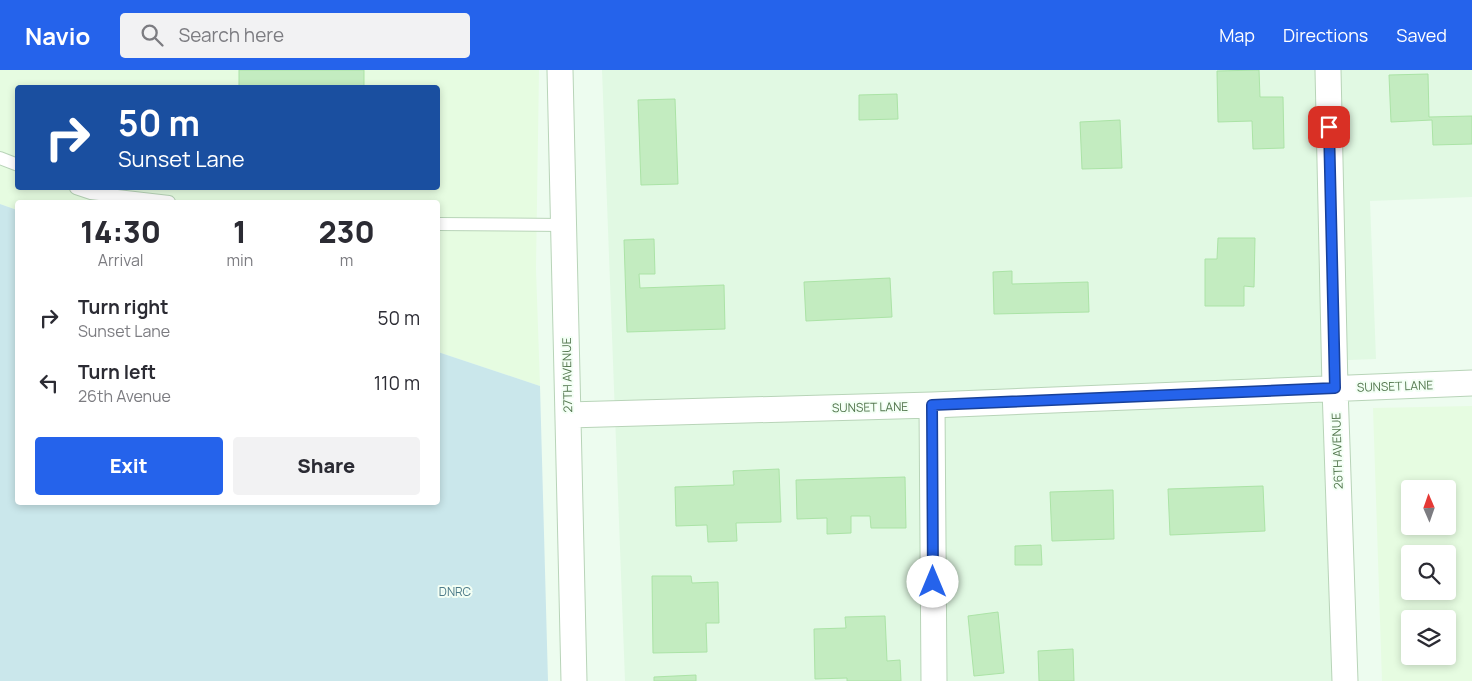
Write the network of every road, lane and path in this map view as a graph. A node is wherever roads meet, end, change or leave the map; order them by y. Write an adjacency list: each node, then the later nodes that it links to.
1 (560, 70): 8 (street, 27TH AVENUE)
2 (1328, 70): 10 (street, 26TH AVENUE)
3 (0, 158): 4 (lane)
4 (15, 164)
5 (82, 190): 6 (lane)
6 (152, 200)
7 (440, 224): 8 (lane)
8 (564, 226): 12 (street, 27TH AVENUE)
9 (1472, 383): 10 (street, SUNSET LANE)
10 (1335, 388): 11 (street, SUNSET LANE); 15 (street, 26TH AVENUE)
11 (932, 405): 12 (street, SUNSET LANE); 14 (street)
12 (568, 415): 13 (street, 27TH AVENUE)
13 (574, 681)
14 (934, 681)
15 (1345, 681)

